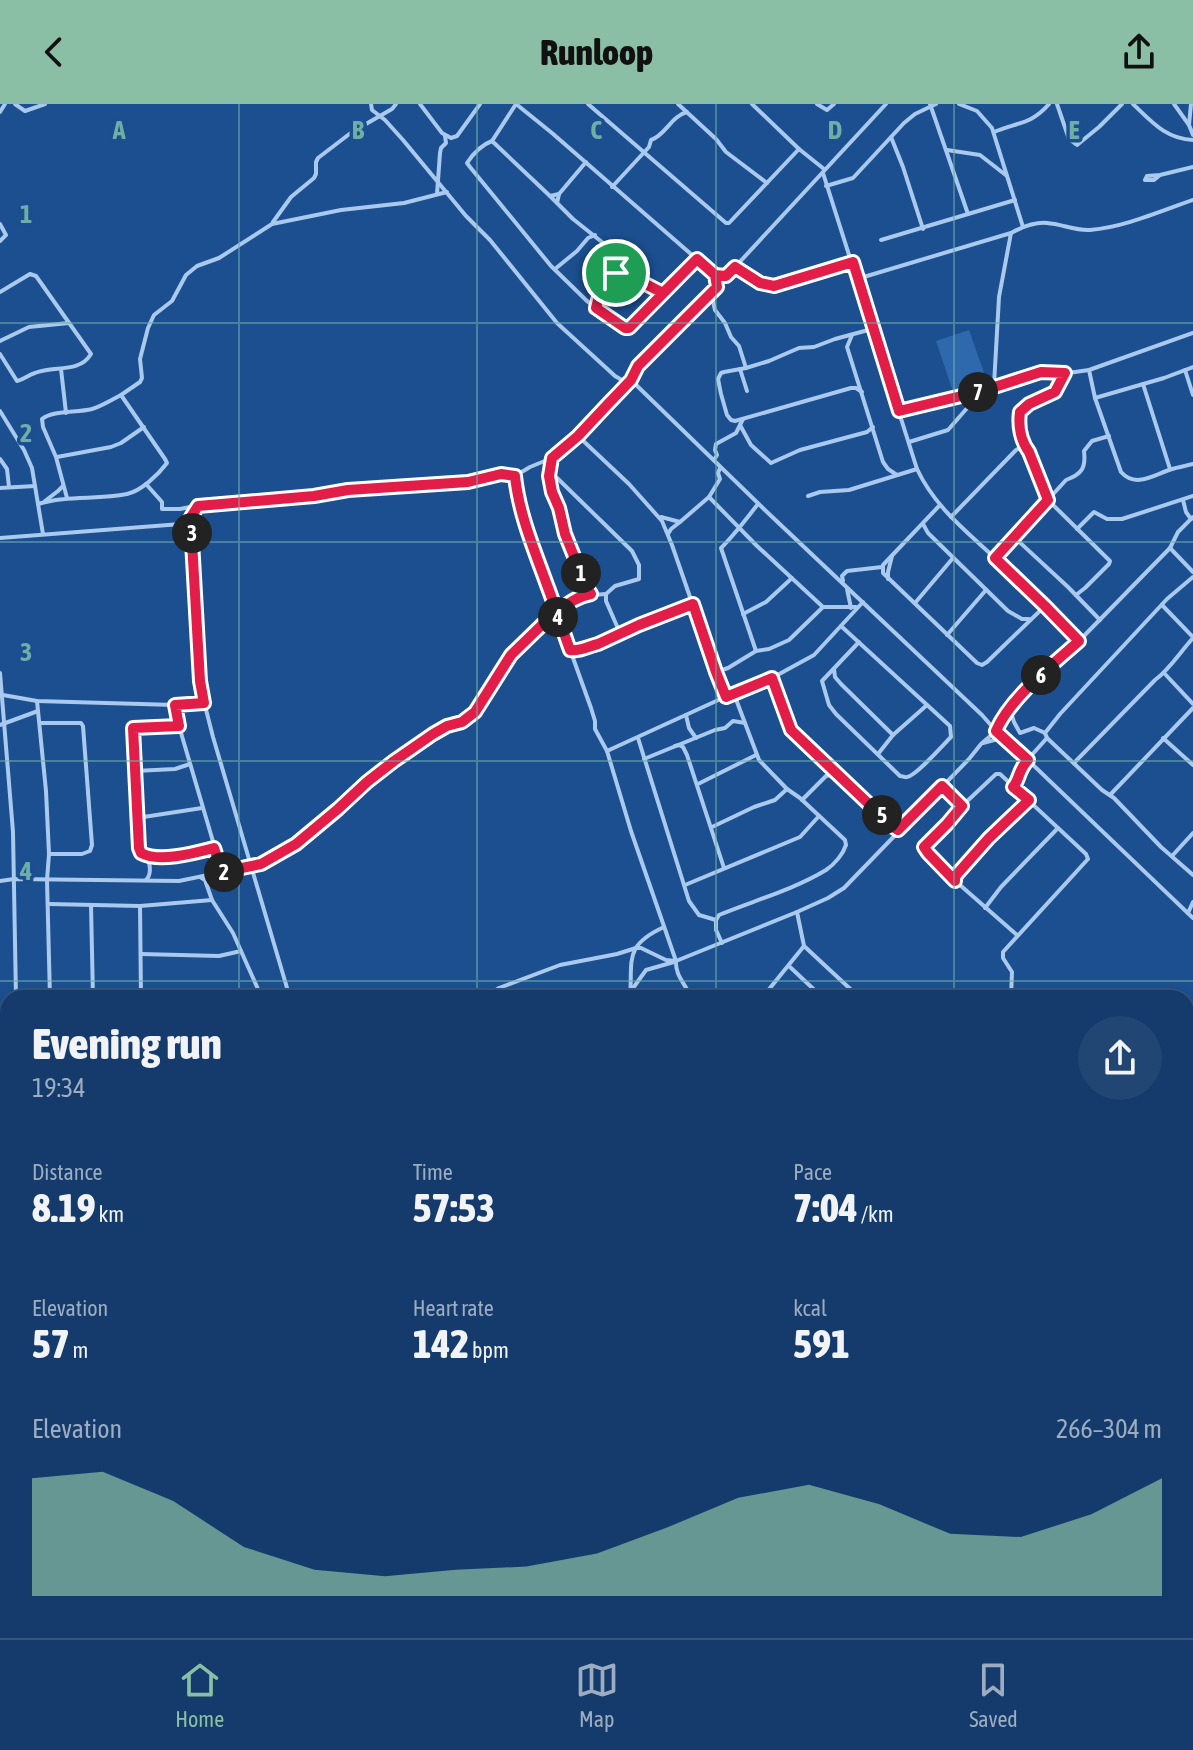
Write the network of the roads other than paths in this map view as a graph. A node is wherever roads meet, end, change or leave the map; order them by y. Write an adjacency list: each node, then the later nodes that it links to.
1 (5, 104): 23 (street)
2 (15, 104): 3 (street)
3 (45, 104)
4 (371, 104): 26 (street)
5 (396, 104): 26 (street)
6 (420, 104): 30 (street)
7 (480, 104): 32 (street)
8 (516, 104): 34 (street); 39 (street)
9 (678, 104): 24 (street)
10 (752, 104): 36 (street)
11 (817, 104): 12 (street)
12 (834, 104)
13 (886, 104): 41 (street)
14 (959, 104): 29 (street)
15 (1049, 104): 29 (street)
16 (1057, 104): 17 (street)
17 (1122, 104)
18 (1133, 104): 33 (street)
19 (1174, 104): 27 (street)
20 (1191, 104): 25 (street)
21 (591, 105): 38 (street)
22 (932, 105): 31 (street); 37 (street)
23 (0, 112)
24 (687, 112): 38 (street); 45 (street)
25 (1190, 114): 27 (street); 28 (street)
26 (380, 115): 44 (street); 57 (street)
27 (1183, 117): 28 (street)
28 (1189, 125): 33 (street)
29 (994, 132): 43 (street)
30 (445, 136): 32 (street); 35 (street)
31 (891, 137): 46 (street); 59 (street)
32 (451, 138): 35 (street)
33 (1193, 138)
34 (492, 141): 51 (street); 68 (street)
35 (446, 143): 44 (street)
36 (799, 149): 41 (street); 45 (street)
37 (947, 150): 43 (street); 55 (street)
38 (644, 153): 45 (street); 47 (street)
39 (586, 162): 47 (street); 50 (street)
40 (1193, 167): 42 (street)
41 (824, 171): 46 (street); 67 (street)
42 (1160, 175)
43 (1007, 176): 52 (street)
44 (439, 182): 48 (street); 49 (street)
45 (767, 183)
46 (826, 186): 66 (street)
47 (612, 187): 64 (street)
48 (447, 192): 49 (street); 95 (street)
49 (437, 194): 57 (street)
50 (559, 194): 51 (street); 54 (street)
51 (550, 196): 54 (street)
52 (1015, 200): 55 (street); 58 (street)
53 (1193, 200): 58 (street)
54 (557, 203): 61 (street)
55 (968, 214): 59 (street)
56 (0, 224): 63 (street)
57 (272, 224): 105 (street)
58 (1023, 227): 60 (street)
59 (923, 229): 62 (street)
60 (1011, 233): 73 (street); 99 (street)
61 (595, 235): 65 (street); 68 (street)
62 (881, 240)
63 (0, 241)
64 (697, 259): 70 (street); 76 (street)
65 (624, 262): 69 (street); 71 (street)
66 (853, 262): 67 (street); 73 (street)
67 (735, 267): 72 (street)
68 (555, 269): 79 (street)
69 (616, 273): 71 (street); 78 (street)
70 (715, 275): 72 (street); 74 (street)
71 (632, 276): 76 (street)
72 (726, 276): 74 (street)
73 (857, 279): 82 (street)
74 (717, 287): 77 (street)
75 (0, 292): 81 (street)
76 (663, 293): 80 (street)
77 (711, 293): 91 (street); 97 (street)
78 (598, 300): 79 (street); 80 (street)
79 (589, 303): 80 (street)
80 (596, 308)
81 (69, 323): 86 (street); 90 (street)
82 (872, 329): 84 (street); 109 (street)
83 (1193, 333): 92 (street)
84 (854, 334): 85 (street); 87 (street)
85 (835, 339): 87 (street); 91 (street)
86 (0, 341)
87 (847, 347): 96 (street)
88 (0, 354): 90 (street)
89 (1193, 367): 93 (street)
90 (61, 369): 110 (street)
91 (743, 369): 102 (street); 111 (street)
92 (1089, 370): 94 (street); 107 (street)
93 (1185, 370): 98 (street); 106 (street)
94 (1065, 373): 99 (street); 119 (street)
95 (617, 377): 97 (street); 101 (street)
96 (857, 380): 100 (street); 104 (street)
97 (629, 382): 101 (street); 123 (street)
98 (1143, 384): 107 (street); 128 (street)
99 (994, 386): 103 (street)
100 (851, 388): 104 (street); 111 (street)
101 (620, 390): 115 (street)
102 (747, 391)
103 (982, 391): 109 (street); 118 (street)
104 (862, 392): 113 (street)
105 (121, 395): 110 (street); 112 (street)
106 (1193, 395)
107 (1095, 398): 116 (street)
108 (0, 411): 133 (street)
109 (899, 411): 118 (street)
110 (66, 413): 120 (street)
111 (738, 423): 114 (street); 123 (street)
112 (144, 427): 120 (street); 132 (street)
113 (873, 427): 114 (street); 117 (street)
114 (867, 432): 117 (street)
115 (578, 436): 121 (street); 147 (street)
116 (1109, 436): 128 (street); 141 (street)
117 (875, 437): 129 (street)
118 (909, 442): 127 (street)
119 (1024, 446): 141 (street); 149 (street)
120 (56, 457): 131 (street)
121 (552, 458): 126 (street); 130 (street)
122 (1, 461): 134 (street)
123 (713, 461): 125 (street)
124 (1193, 464): 128 (street)
125 (720, 467): 139 (street); 144 (street)
126 (551, 468): 175 (street); 176 (street)
127 (917, 469): 129 (street); 146 (street)
128 (1170, 469)
129 (897, 475): 137 (street)
130 (515, 476): 145 (street); 185 (street)
131 (63, 484): 140 (street); 143 (street)
132 (146, 484): 140 (street); 145 (street)
133 (35, 486): 135 (street); 143 (street)
134 (9, 487): 135 (street); 136 (street)
135 (19, 487): 143 (street)
136 (0, 488)
137 (808, 496)
138 (1193, 496): 142 (street)
139 (709, 497): 151 (street); 154 (street)
140 (67, 498): 143 (street)
141 (1048, 500): 155 (street); 160 (street)
142 (1183, 500): 150 (street); 155 (street)
143 (40, 501): 157 (street)
144 (758, 504): 154 (street); 168 (street)
145 (198, 506): 148 (street)
146 (939, 506): 149 (street); 153 (street)
147 (659, 516): 151 (street); 158 (street)
148 (191, 517): 152 (street); 156 (street)
149 (951, 517): 166 (street)
150 (1192, 518): 163 (street)
151 (680, 522): 158 (street)
152 (181, 524): 156 (street); 157 (street)
153 (923, 524): 164 (street); 165 (street)
154 (739, 529): 171 (street); 186 (street)
155 (1077, 529): 177 (street)
156 (192, 532): 208 (street)
157 (43, 534): 159 (street)
158 (668, 535): 180 (street)
159 (8, 537): 161 (street); 162 (street)
160 (1014, 537): 166 (street); 177 (street)
161 (0, 538)
162 (0, 545)
163 (1170, 548): 170 (street); 189 (street)
164 (893, 554): 167 (street); 172 (street)
165 (953, 558): 174 (street); 179 (street)
166 (995, 558): 182 (street)
167 (882, 567): 169 (street); 172 (street)
168 (831, 572): 169 (street); 173 (street)
169 (844, 572): 173 (street)
170 (1193, 575): 181 (street)
171 (792, 578): 183 (street); 186 (street)
172 (889, 579): 179 (street)
173 (845, 585): 178 (street); 184 (street)
174 (986, 590): 187 (street); 193 (street)
175 (591, 594): 176 (street); 185 (street)
176 (606, 594): 192 (street)
177 (1076, 595): 189 (street)
178 (863, 602): 184 (street); 219 (street)
179 (915, 603): 193 (street)
180 (693, 604): 192 (street); 200 (street)
181 (1162, 605): 194 (street); 221 (street)
182 (1045, 606): 187 (street); 195 (street)
183 (823, 607): 184 (street); 198 (street)
184 (853, 607): 191 (street)
185 (557, 612): 188 (street); 190 (street)
186 (742, 615): 198 (street)
187 (1030, 618): 193 (street)
188 (547, 620): 190 (street); 257 (street)
189 (1100, 620): 195 (street)
190 (561, 625): 197 (street)
191 (841, 626): 196 (street); 203 (street)
192 (620, 633): 197 (street)
193 (947, 635)
194 (1193, 638): 202 (street)
195 (1079, 641): 212 (street)
196 (859, 642): 199 (street); 210 (street)
197 (570, 650): 228 (street)
198 (756, 651): 200 (street)
199 (834, 668): 220 (street); 229 (street)
200 (716, 672): 206 (street)
201 (0, 673): 205 (street)
202 (1164, 673): 211 (street); 233 (street)
203 (772, 678): 204 (street); 237 (street)
204 (734, 694): 206 (street); 216 (street)
205 (3, 695): 207 (street); 217 (street)
206 (726, 697): 214 (street)
207 (37, 701): 209 (street); 213 (street)
208 (204, 703): 209 (street); 257 (street)
209 (175, 705): 218 (street)
210 (927, 705): 220 (street); 229 (street)
211 (1193, 706): 224 (street)
212 (1010, 708): 219 (street); 221 (street)
213 (38, 711): 215 (street); 217 (street)
214 (686, 715): 222 (street); 223 (street)
215 (40, 723): 254 (street); 254 (street)
216 (745, 723): 223 (street); 230 (street)
217 (2, 724): 263 (street)
218 (179, 726): 234 (street); 236 (street)
219 (996, 731): 225 (street); 226 (street)
220 (893, 735): 229 (street)
221 (1046, 736): 232 (street); 233 (street)
222 (638, 737): 228 (street); 231 (street)
223 (696, 738): 227 (street)
224 (1163, 738): 235 (street); 242 (street)
225 (1008, 741): 226 (street); 232 (street)
226 (981, 744): 239 (street)
227 (675, 746): 231 (street); 238 (street)
228 (607, 751): 280 (street)
229 (878, 754)
230 (756, 755): 238 (street); 241 (street)
231 (644, 759): 269 (street)
232 (1028, 760): 240 (street); 277 (street)
233 (1074, 763): 242 (street)
234 (190, 764): 236 (street); 246 (street)
235 (1193, 765)
236 (135, 771): 248 (street)
237 (837, 773): 243 (street); 251 (street)
238 (697, 784): 249 (street)
239 (942, 786): 245 (street); 251 (street)
240 (1013, 787): 244 (street); 245 (street)
241 (787, 789): 243 (street); 249 (street)
242 (1110, 795): 256 (street)
243 (802, 800): 247 (street)
244 (1029, 800): 250 (street); 268 (street)
245 (962, 806): 268 (street)
246 (203, 808): 248 (street); 253 (street)
247 (819, 816): 258 (street); 279 (street)
248 (137, 818): 255 (street)
249 (712, 827): 258 (street)
250 (1058, 828): 275 (street); 281 (street)
251 (898, 830): 276 (street)
252 (1193, 833): 256 (street)
253 (214, 848): 255 (street); 259 (street)
254 (49, 854): 264 (street)
255 (147, 856): 261 (street)
256 (1172, 856): 260 (street)
257 (252, 867): 259 (street); 294 (street)
258 (724, 868): 269 (street)
259 (222, 872): 262 (street)
260 (1193, 875)
261 (149, 876): 266 (street); 267 (street)
262 (200, 877): 267 (street); 270 (street)
263 (14, 879): 264 (street); 265 (street); 289 (street)
264 (47, 880): 266 (street); 272 (street)
265 (0, 881)
266 (144, 881): 267 (street)
267 (157, 881)
268 (955, 881): 275 (street)
269 (685, 885): 279 (street)
270 (212, 900): 274 (street); 285 (street)
271 (1193, 902): 277 (street)
272 (49, 904): 273 (street); 290 (street)
273 (91, 905): 274 (street); 291 (street)
274 (140, 906): 286 (street)
275 (985, 908): 281 (street)
276 (797, 912): 282 (street); 283 (street)
277 (1188, 913): 278 (street)
278 (1193, 918)
279 (716, 920): 282 (street)
280 (664, 927): 284 (street); 287 (street)
281 (1017, 935): 302 (street)
282 (722, 943): 287 (street)
283 (804, 946): 288 (street); 301 (street)
284 (636, 948): 287 (street); 295 (street); 296 (street)
285 (241, 951): 286 (street); 293 (street)
286 (141, 954): 292 (street)
287 (676, 961): 297 (street); 298 (street)
288 (789, 966): 299 (street); 300 (street)
289 (16, 990)
290 (50, 990)
291 (93, 990)
292 (143, 990)
293 (258, 990)
294 (288, 990)
295 (495, 990)
296 (630, 990)
297 (633, 990)
298 (688, 990)
299 (769, 990)
300 (812, 990)
301 (851, 990)
302 (1011, 990)

